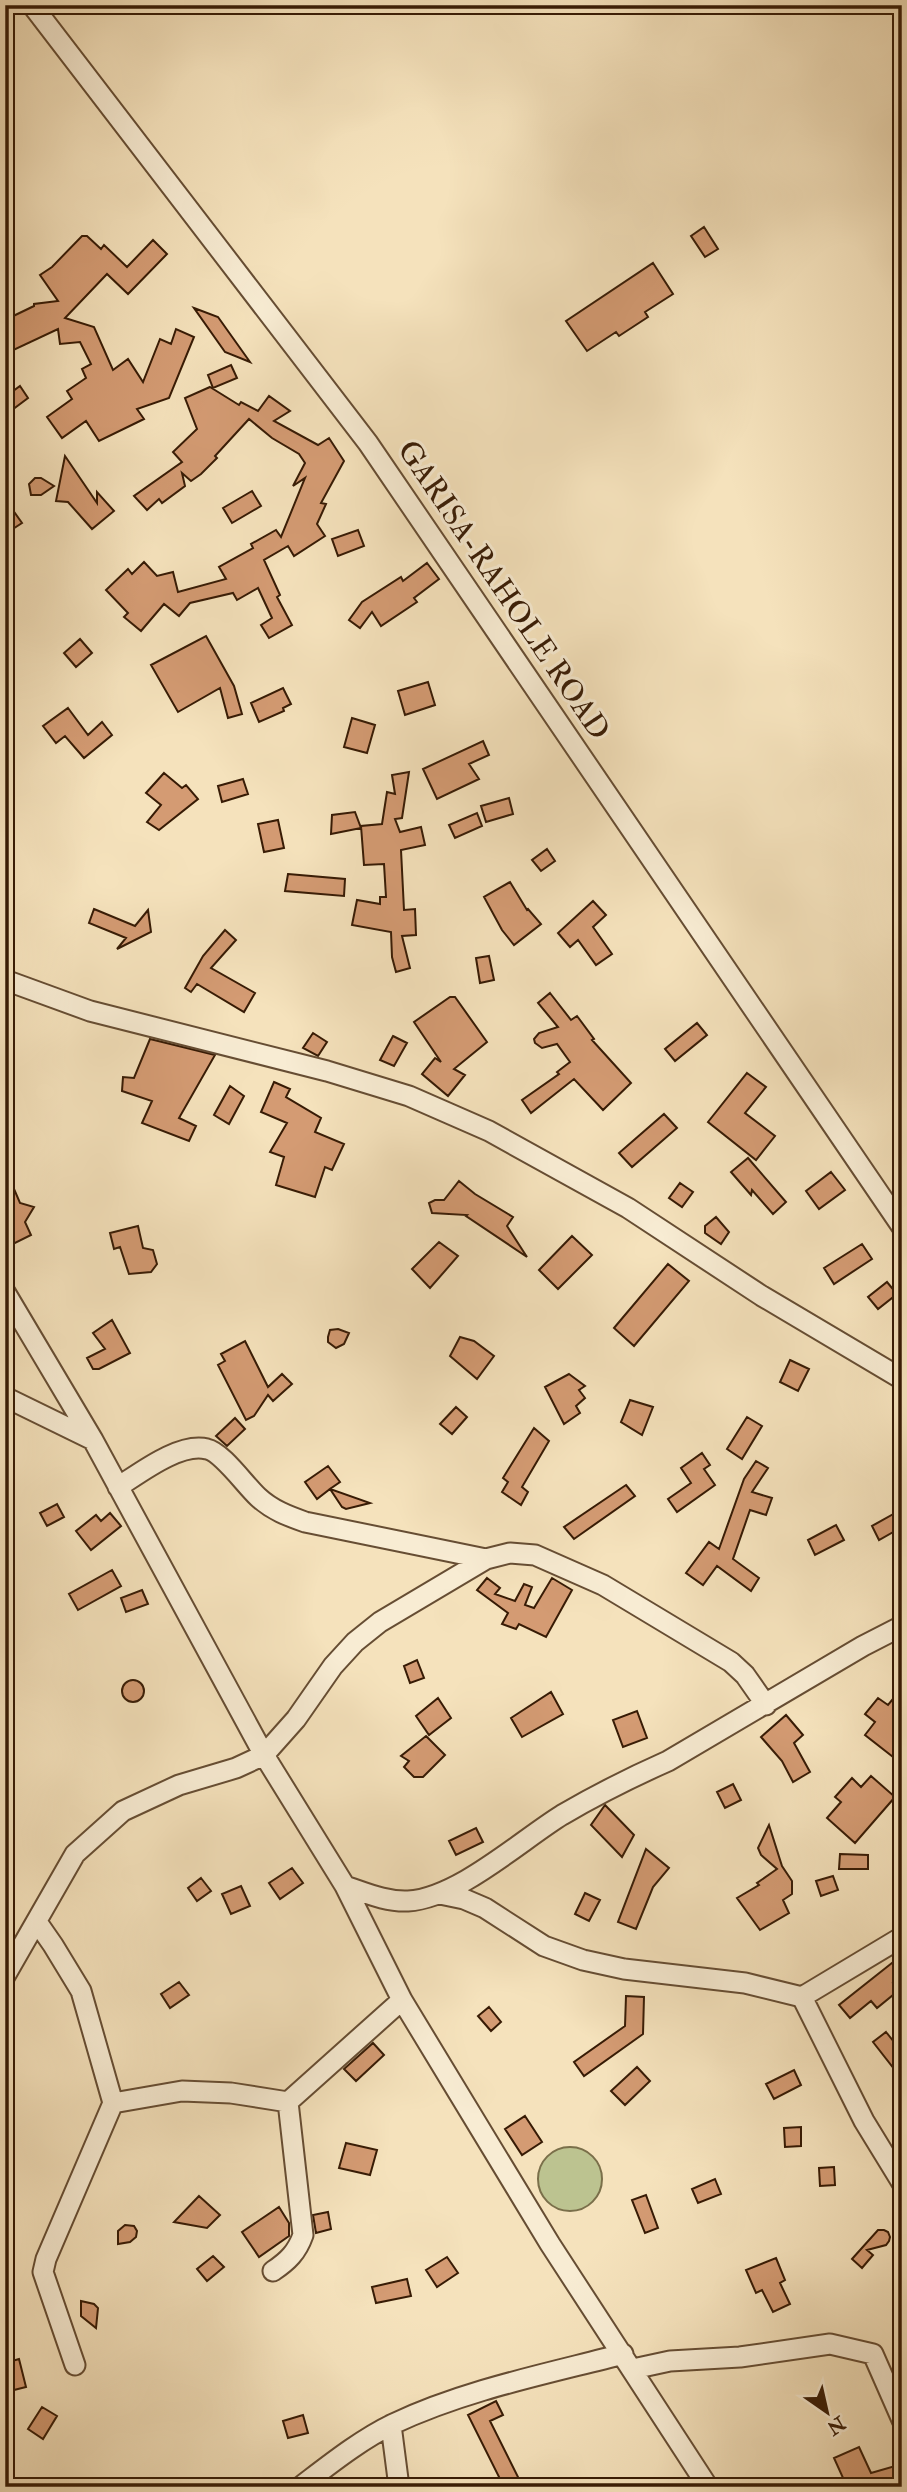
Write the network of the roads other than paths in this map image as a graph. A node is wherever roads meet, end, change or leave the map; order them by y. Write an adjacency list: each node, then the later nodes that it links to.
1 (32, 5): 3 (street, GARISA-RAHOLE ROAD)
2 (5, 980): 5 (street)
3 (902, 1227)
4 (5, 1292): 7 (street)
5 (902, 1379)
6 (5, 1397): 7 (street)
7 (93, 1440): 8 (street)
8 (118, 1487): 9 (street); 12 (street)
9 (486, 1559): 11 (street); 12 (street)
10 (902, 1626): 11 (street)
11 (766, 1705): 14 (street)
12 (264, 1755): 13 (street); 15 (street)
13 (345, 1886): 14 (street); 19 (street)
14 (440, 1894): 18 (street)
15 (37, 1922): 17 (street); 21 (street)
16 (902, 1937): 18 (street)
17 (5, 1976)
18 (802, 1997): 22 (street)
19 (402, 2000): 20 (street); 24 (street)
20 (288, 2102): 21 (street); 23 (street)
21 (113, 2103): 25 (street)
22 (902, 2183)
23 (273, 2271)
24 (628, 2362): 26 (street); 27 (street); 30 (street)
25 (75, 2365)
26 (902, 2420)
27 (391, 2425): 28 (street); 29 (street)
28 (300, 2487)
29 (399, 2487)
30 (708, 2487)

